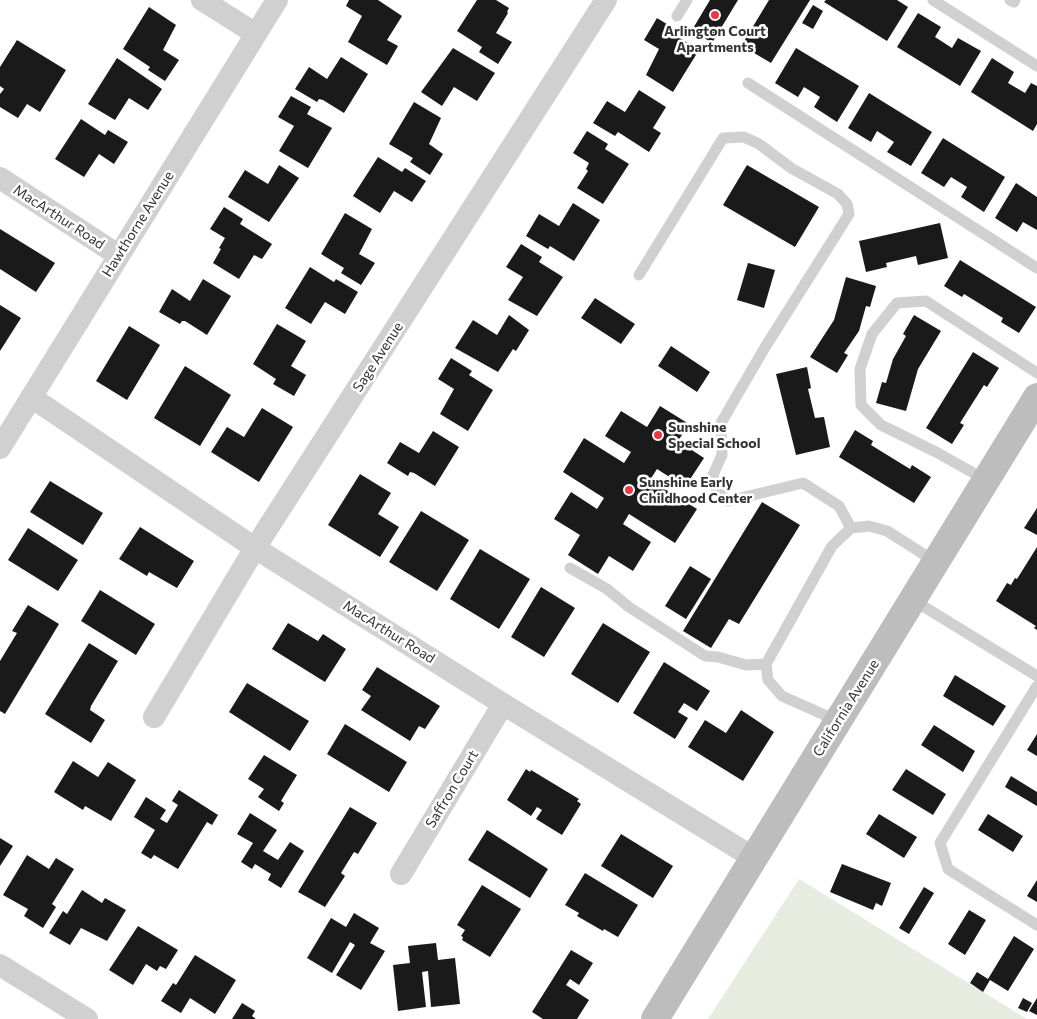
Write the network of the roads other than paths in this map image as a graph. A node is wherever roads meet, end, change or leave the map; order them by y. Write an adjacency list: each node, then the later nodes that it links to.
1 (202, 0): 9 (street)
2 (277, 0): 9 (street, Hawthorne Avenue)
3 (606, 0): 22 (street, Sage Avenue)
4 (687, 0): 8 (lane)
5 (933, 0): 10 (lane)
6 (1010, 0): 7 (lane)
7 (1015, 0)
8 (677, 16)
9 (256, 34): 13 (street, Hawthorne Avenue)
10 (1037, 66)
11 (748, 83): 14 (lane)
12 (0, 178): 13 (street, MacArthur Road)
13 (118, 255): 17 (street, Hawthorne Avenue)
14 (1037, 268)
15 (639, 275): 21 (lane)
16 (1037, 373): 20 (lane)
17 (31, 397): 19 (street, Hawthorne Avenue); 22 (street, MacArthur Road)
18 (1033, 414): 20 (main road, California Avenue)
19 (0, 448)
20 (986, 480): 23 (main road, California Avenue)
21 (851, 528): 23 (lane); 26 (lane)
22 (256, 548): 29 (street, MacArthur Road); 30 (street, Sage Avenue)
23 (936, 562): 25 (main road, California Avenue)
24 (570, 568): 26 (lane)
25 (912, 600): 27 (lane); 31 (main road, California Avenue)
26 (766, 664): 31 (lane)
27 (1037, 676)
28 (1037, 686): 34 (lane)
29 (503, 704): 32 (street, MacArthur Road); 33 (street, Saffron Court)
30 (154, 718)
31 (838, 721): 32 (main road, California Avenue)
32 (754, 858): 37 (main road, California Avenue)
33 (401, 874)
34 (1037, 925)
35 (0, 965): 36 (street)
36 (87, 1019)
37 (655, 1019)

